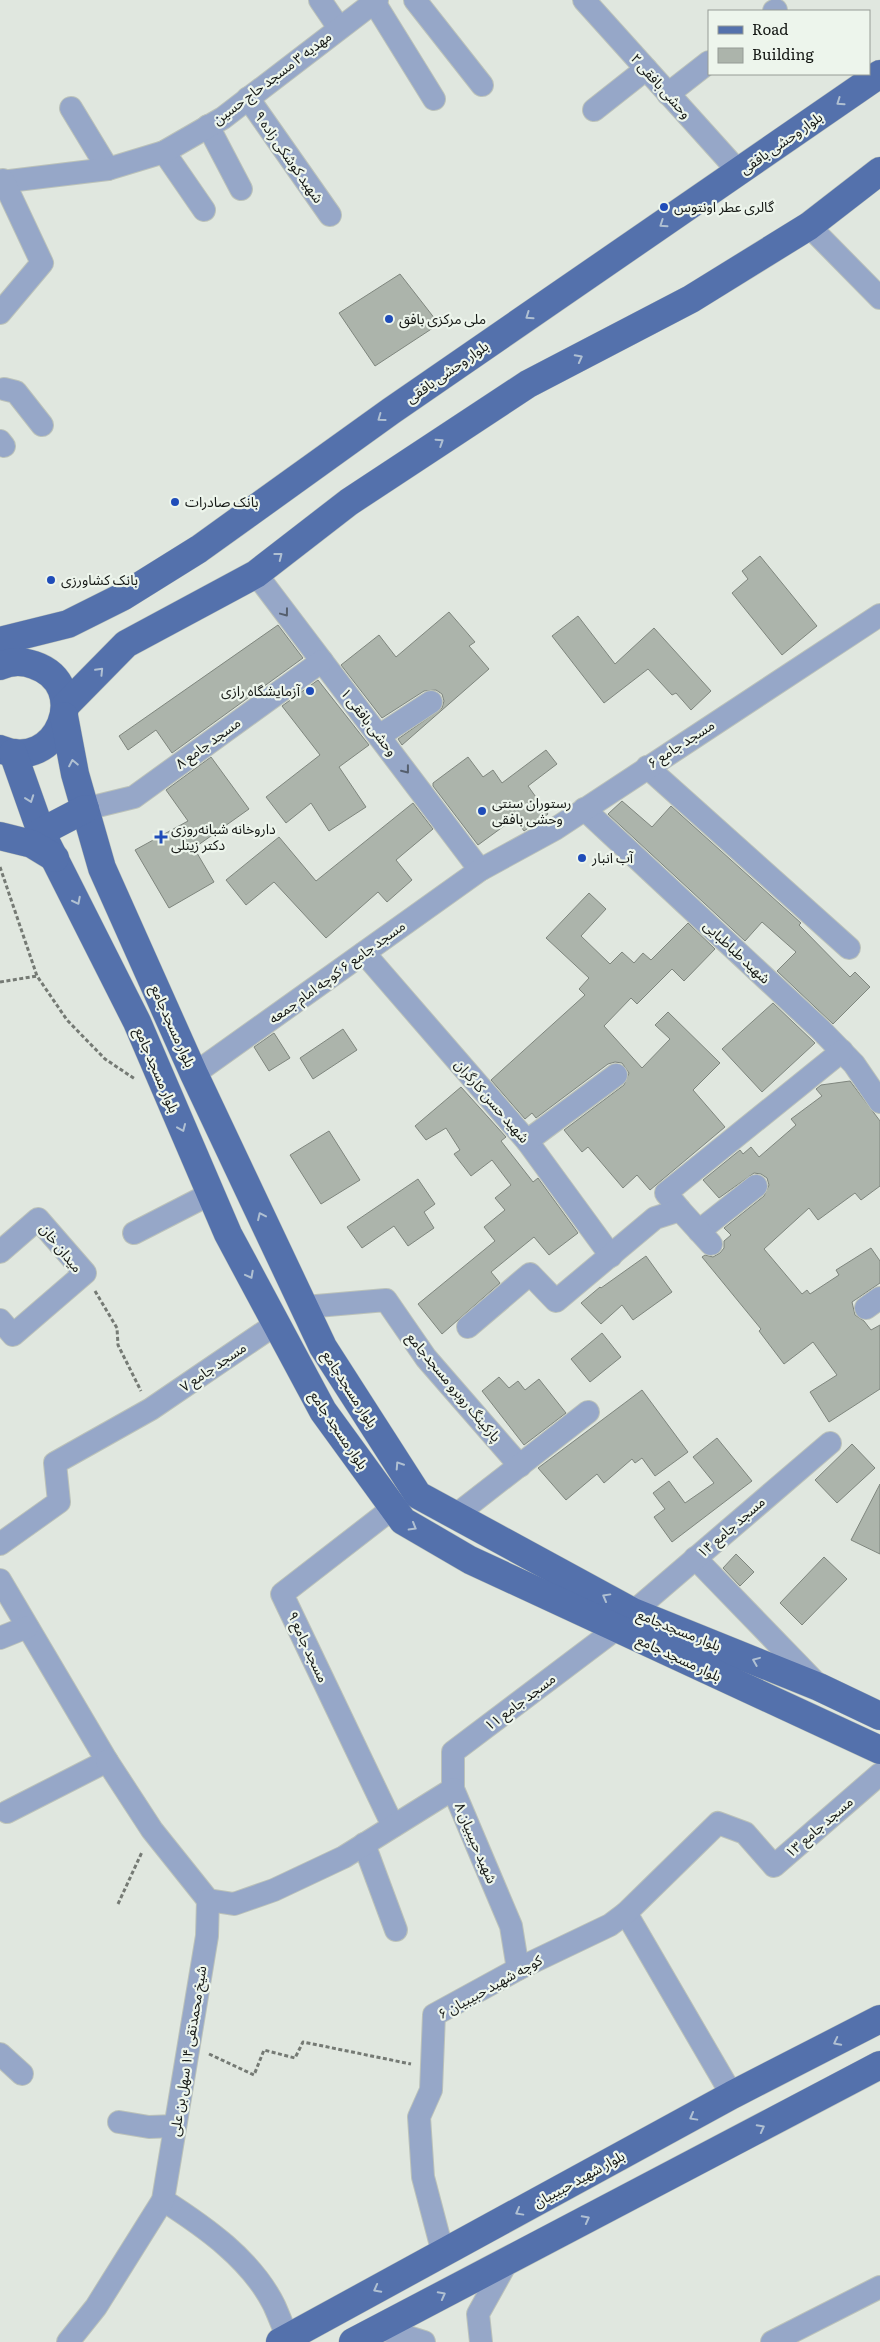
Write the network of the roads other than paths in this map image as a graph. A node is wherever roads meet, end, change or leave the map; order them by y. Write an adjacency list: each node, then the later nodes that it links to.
1 (320, 0): 5 (street)
2 (415, 0): 9 (street)
3 (584, 0): 7 (street, وحشی بافقی ۲)
4 (375, 1): 5 (street, مهدیه ۳ مسجد حاج حسین); 12 (street)
5 (339, 28): 11 (street, مهدیه ۳ مسجد حاج حسین)
6 (708, 63): 10 (street)
7 (646, 69): 10 (street, وحشی بافقی ۲); 14 (street)
8 (880, 74): 19 (main road, بلوار وحشی بافقی, one-way to 19)
9 (482, 85)
10 (668, 94): 19 (street, وحشی بافقی ۲)
11 (248, 98): 15 (street, مهدیه ۳ مسجد حاج حسین); 23 (street, شهید کوشکی زاده ۹)
12 (434, 99)
13 (71, 108): 17 (street)
14 (594, 110)
15 (208, 126): 16 (street, مهدیه ۳ مسجد حاج حسین); 21 (street)
16 (164, 152): 17 (street, مهدیه ۳ مسجد حاج حسین); 22 (street)
17 (108, 169): 20 (street, مهدیه ۳ مسجد حاج حسین)
18 (880, 171): 24 (main road)
19 (739, 172): 31 (main road, بلوار وحشی بافقی, one-way to 31)
20 (2, 181): 26 (street)
21 (241, 189)
22 (204, 210)
23 (330, 215)
24 (809, 226): 25 (street); 29 (main road, one-way to 24)
25 (880, 298)
26 (0, 313)
27 (1, 388): 28 (street)
28 (42, 425)
29 (256, 574): 32 (street, وحشی بافقی ۱, one-way to 32); 34 (main road, one-way to 29)
30 (880, 615): 37 (street, مسجد جامع ۶)
31 (3, 659): 34 (main road, بلوار مسجدجامع)
32 (322, 662): 35 (street, وحشی بافقی ۱); 38 (street, مسجد جامع ۸)
33 (431, 702): 35 (street)
34 (65, 711): 36 (main road); 38 (main road, بلوار مسجدجامع, one-way to 34)
35 (380, 736): 43 (street, وحشی بافقی ۱, one-way to 43)
36 (5, 754): 40 (main road, بلوار مسجد جامع, one-way to 40)
37 (647, 767): 39 (street, مسجد جامع ۶); 44 (street)
38 (86, 809): 40 (main road); 47 (main road, بلوار مسجدجامع)
39 (584, 809): 43 (street, مسجد جامع ۶); 46 (street, شهید طباطبایی)
40 (42, 832): 42 (main road, بلوار مسجد جامع)
41 (0, 836): 42 (main road)
42 (55, 858): 52 (main road, بلوار مسجد جامع, one-way to 52)
43 (480, 870): 45 (street, مسجد جامع ۶ کوچه امام جمعه)
44 (849, 948)
45 (364, 953): 47 (street, مسجد جامع ۶ کوچه امام جمعه); 50 (street, شهید حسن کارگران)
46 (842, 1051): 49 (street, شهید طباطبایی); 53 (street)
47 (194, 1074): 57 (main road, بلوار مسجدجامع, one-way to 47)
48 (616, 1075): 50 (street)
49 (880, 1102)
50 (528, 1141): 56 (street, شهید حسن کارگران)
51 (756, 1186): 53 (street)
52 (210, 1194): 54 (street); 59 (main road, بلوار مسجد جامع, one-way to 59)
53 (680, 1210): 56 (street)
54 (134, 1233)
55 (0, 1252): 58 (street, میدان خان)
56 (611, 1256): 60 (street)
57 (304, 1307): 63 (street, پارکینگ روبرو مسجدجامع); 65 (main road, بلوار مسجدجامع, one-way to 57)
58 (0, 1320)
59 (276, 1324): 64 (main road, بلوار مسجد جامع); 66 (street, مسجد جامع ۷)
60 (468, 1327)
61 (588, 1412): 63 (street)
62 (830, 1443): 67 (street, مسجد جامع ۱۴)
63 (520, 1466): 65 (street)
64 (393, 1508): 69 (main road, بلوار مسجد جامع, one-way to 69); 79 (street, مسجد جامع ۹)
65 (456, 1515): 69 (main road, بلوار مسجدجامع, one-way to 65)
66 (0, 1544)
67 (695, 1558): 69 (street, مسجد جامع ۱۴); 72 (street)
68 (0, 1580): 70 (street)
69 (624, 1620): 72 (main road, بلوار مسجدجامع, one-way to 69); 74 (main road, بلوار مسجد جامع); 77 (street, مسجد جامع ۱۱)
70 (27, 1627): 71 (street); 75 (street)
71 (0, 1638)
72 (819, 1687): 73 (main road, بلوار مسجدجامع)
73 (878, 1712)
74 (880, 1750)
75 (107, 1761): 78 (street); 81 (street)
76 (877, 1782): 82 (street, مسجد جامع ۱۳)
77 (452, 1789): 79 (street, شهید حبیبیان ۸); 84 (street, شهید حبیبیان ۸)
78 (8, 1812)
79 (393, 1826): 80 (street, شهید حبیبیان ۸)
80 (364, 1844): 81 (street); 83 (street)
81 (208, 1900): 91 (street, شیخ محمدتقی ۱۴ سهل بن علی)
82 (626, 1913): 84 (street, کوچه شهید حبیبیان ۶); 89 (street)
83 (396, 1930)
84 (518, 1969): 93 (street, کوچه شهید حبیبیان ۶)
85 (880, 2019): 89 (main road, بلوار شهید حبیبیان, one-way to 89)
86 (0, 2054): 88 (street)
87 (880, 2065): 94 (main road, one-way to 87)
88 (22, 2074)
89 (732, 2095): 93 (main road, بلوار شهید حبیبیان, one-way to 93)
90 (119, 2122): 91 (street)
91 (175, 2126): 92 (street, شیخ محمدتقی ۱۴ سهل بن علی)
92 (163, 2200): 97 (street); 98 (street, شیخ محمدتقی ۱۴ سهل بن علی)
93 (443, 2253): 97 (main road, بلوار شهید حبیبیان, one-way to 97)
94 (508, 2260): 96 (main road, one-way to 94); 101 (street)
95 (880, 2287): 102 (street)
96 (379, 2328): 99 (main road); 100 (street)
97 (284, 2340)
98 (68, 2342)
99 (353, 2342)
100 (424, 2342)
101 (481, 2342)
102 (772, 2342)

